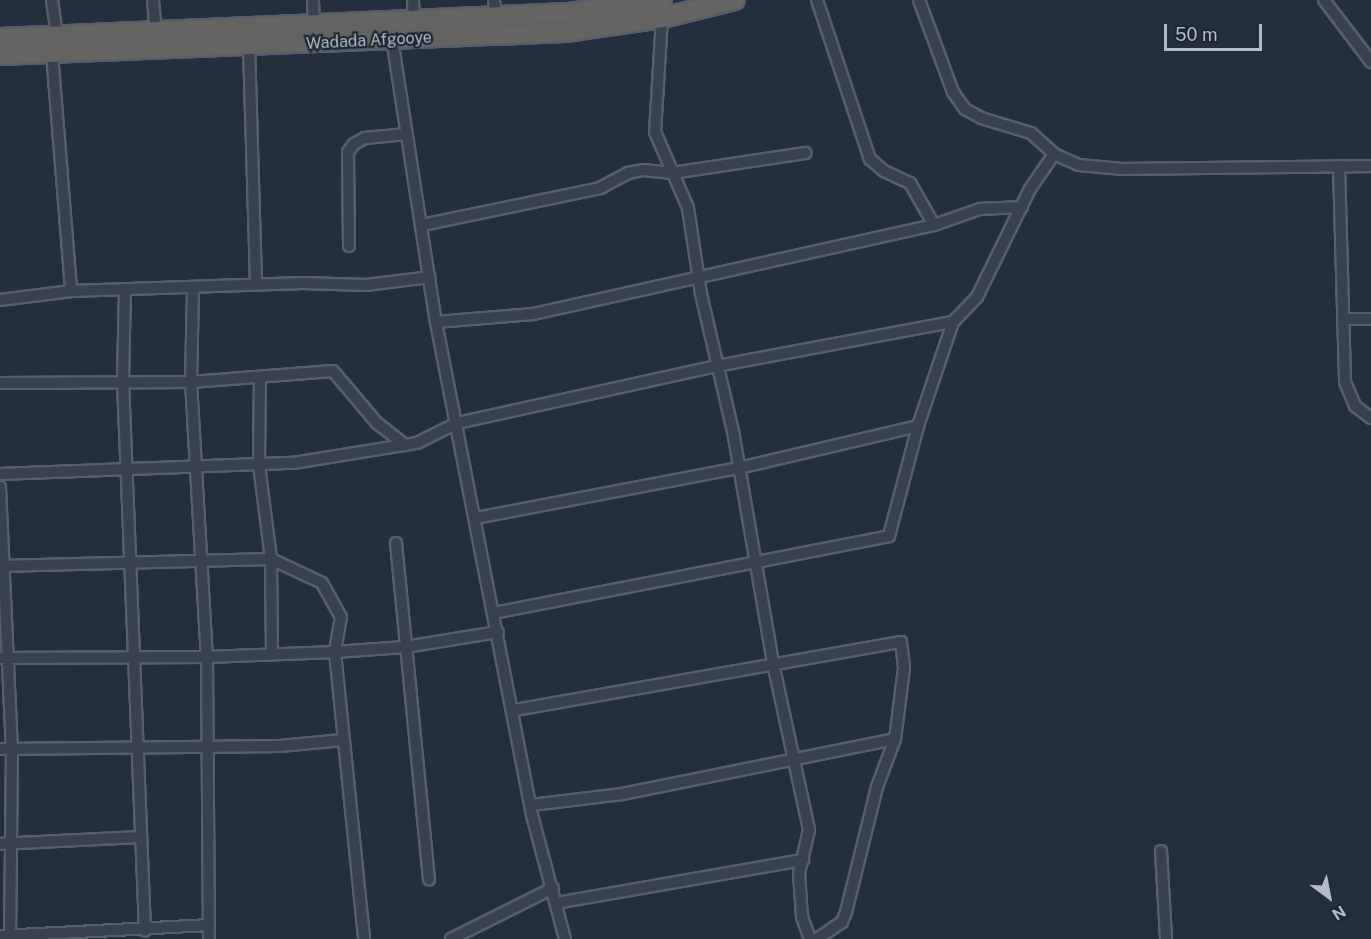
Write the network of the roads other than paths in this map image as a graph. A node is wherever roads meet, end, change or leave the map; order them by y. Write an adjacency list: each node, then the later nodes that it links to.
1 (52, 0): 16 (street)
2 (153, 0): 13 (street)
3 (313, 0): 12 (street)
4 (413, 0): 11 (street)
5 (735, 0): 10 (highway, Wadada Afgooye)
6 (817, 0): 28 (street)
7 (919, 0): 22 (street)
8 (1324, 0): 19 (street)
9 (495, 9): 10 (highway, Wadada Afgooye); 11 (highway, Wadada Afgooye)
10 (662, 9): 15 (highway, Wadada Afgooye); 25 (street)
11 (414, 21): 12 (highway, Wadada Afgooye)
12 (314, 25): 13 (highway, Wadada Afgooye)
13 (156, 32): 16 (highway, Wadada Afgooye)
14 (0, 38): 16 (highway, Wadada Afgooye)
15 (392, 39): 17 (highway, Wadada Afgooye); 20 (street)
16 (54, 45): 17 (highway, Wadada Afgooye); 18 (highway, Wadada Afgooye); 35 (street)
17 (249, 46): 32 (street)
18 (0, 55)
19 (1371, 62)
20 (407, 134): 27 (street); 29 (street)
21 (806, 153): 25 (street)
22 (1054, 154): 23 (street); 26 (street)
23 (1339, 166): 24 (street); 37 (street)
24 (1371, 166)
25 (672, 173): 27 (street); 31 (street)
26 (1022, 207): 28 (street); 40 (street)
27 (422, 225): 30 (street)
28 (934, 225): 31 (street)
29 (349, 246)
30 (430, 277): 32 (street); 39 (street)
31 (699, 278): 39 (street); 41 (street)
32 (256, 285): 33 (street)
33 (193, 288): 34 (street); 44 (street)
34 (125, 290): 35 (street); 43 (street)
35 (71, 291): 36 (street)
36 (0, 300)
37 (1343, 319): 38 (street); 46 (street)
38 (1371, 319)
39 (436, 322): 47 (street)
40 (953, 322): 41 (street); 48 (street)
41 (717, 366): 47 (street); 51 (street)
42 (260, 377): 44 (street); 49 (street); 50 (street)
43 (123, 381): 44 (street); 45 (street); 53 (street)
44 (191, 382): 52 (street)
45 (0, 383)
46 (1371, 418)
47 (457, 423): 49 (street); 56 (street)
48 (918, 426): 51 (street); 59 (street)
49 (405, 444): 50 (street)
50 (259, 465): 52 (street); 58 (street)
51 (739, 468): 56 (street); 59 (street)
52 (197, 470): 53 (street); 60 (street)
53 (128, 471): 54 (street); 61 (street)
54 (0, 474)
55 (0, 488): 62 (street)
56 (476, 518): 63 (street)
57 (396, 543): 65 (street)
58 (271, 559): 60 (street); 66 (street); 67 (street)
59 (758, 562): 63 (street); 71 (street)
60 (203, 563): 61 (street); 68 (street)
61 (132, 565): 62 (street); 70 (street)
62 (3, 566): 69 (street)
63 (494, 613): 64 (street)
64 (498, 632): 65 (street); 72 (street)
65 (405, 647): 66 (street); 86 (street)
66 (335, 652): 67 (street); 74 (street)
67 (272, 654): 68 (street)
68 (207, 657): 70 (street); 77 (street)
69 (3, 658): 70 (street); 76 (street)
70 (134, 658): 75 (street)
71 (773, 663): 72 (street); 73 (street); 79 (street)
72 (515, 710): 80 (street)
73 (895, 739): 79 (street); 97 (street)
74 (343, 740): 77 (street); 93 (street)
75 (135, 745): 76 (street); 77 (street); 81 (street)
76 (12, 748): 78 (street); 82 (street)
77 (207, 748): 89 (street)
78 (0, 749)
79 (794, 761): 80 (street); 85 (street)
80 (531, 805): 87 (street)
81 (140, 837): 82 (street); 90 (street)
82 (12, 842): 83 (street); 91 (street)
83 (0, 844)
84 (1161, 851): 98 (street)
85 (803, 860): 88 (street); 96 (street)
86 (429, 879)
87 (553, 888): 88 (street); 94 (street)
88 (556, 903): 95 (street)
89 (209, 925): 90 (street); 92 (street)
90 (138, 934): 91 (street)
91 (7, 937)
92 (209, 939)
93 (364, 939)
94 (452, 939)
95 (565, 939)
96 (810, 939)
97 (817, 939)
98 (1166, 939)

